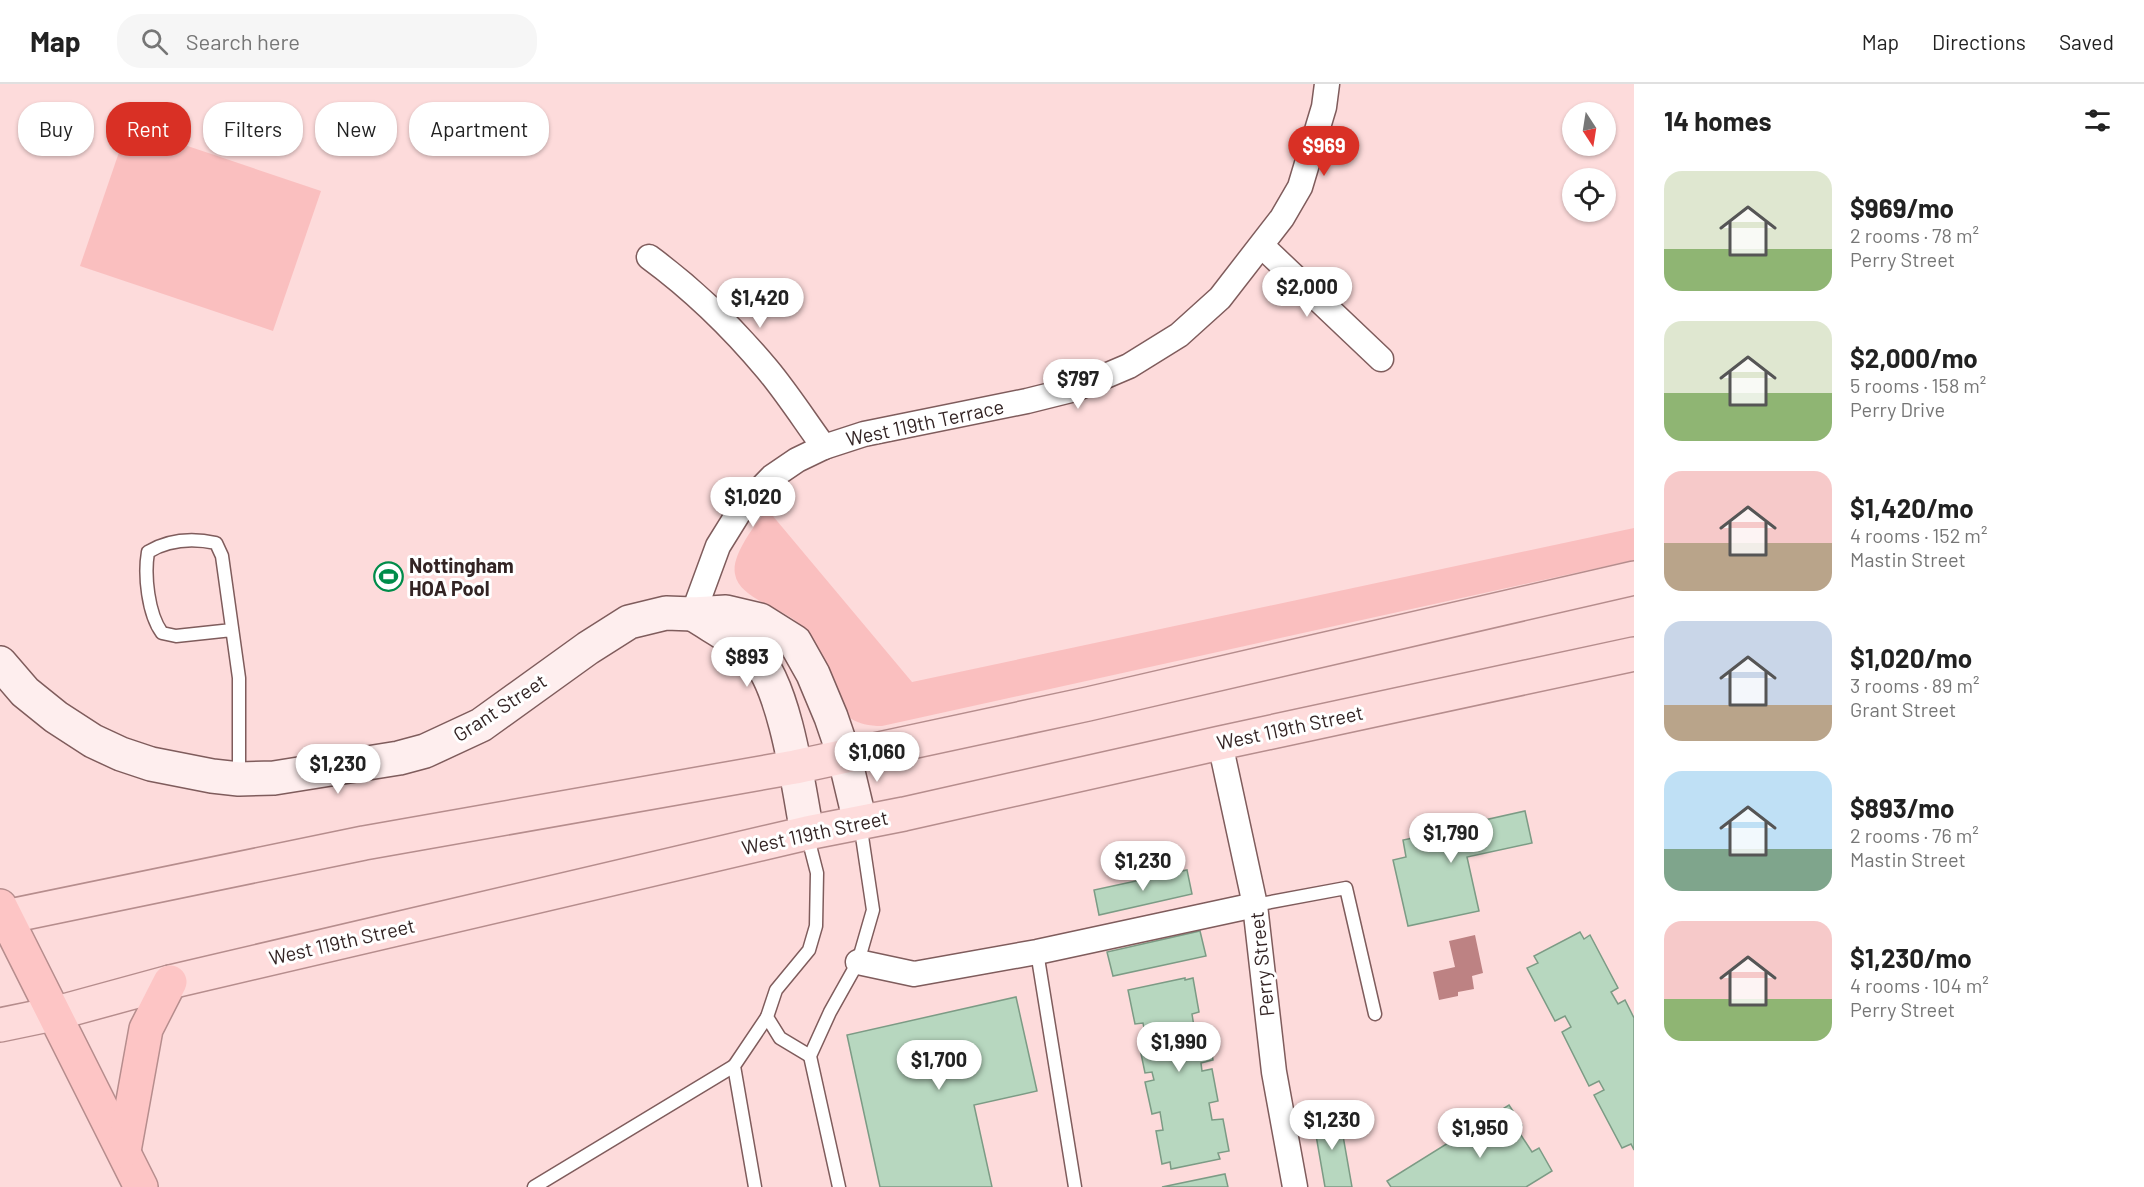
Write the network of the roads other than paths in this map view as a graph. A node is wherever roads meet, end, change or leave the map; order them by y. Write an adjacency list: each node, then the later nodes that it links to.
1 (1327, 84): 2 (street)
2 (1262, 246): 4 (street); 5 (street, West 119th Terrace)
3 (650, 257): 5 (street)
4 (1381, 359)
5 (824, 447): 7 (street)
6 (1634, 578): 12 (main road)
7 (693, 614): 12 (street, Grant Street); 13 (street); 14 (street, Grant Street)
8 (232, 630): 8 (lane); 14 (lane)
9 (1624, 659): 11 (main road, West 119th Street)
10 (0, 663): 14 (street, Grant Street)
11 (1220, 743): 15 (main road, West 119th Street); 17 (street, Perry Street)
12 (844, 755): 13 (main road); 15 (street, Grant Street)
13 (795, 767): 16 (street); 18 (main road)
14 (239, 779)
15 (860, 822): 16 (main road, West 119th Street); 20 (lane)
16 (807, 833): 21 (main road, West 119th Street); 24 (lane)
17 (1256, 905): 19 (street); 23 (lane); 34 (street, Perry Street)
18 (2, 913): 22 (highway)
19 (1037, 952): 20 (street); 33 (lane)
20 (858, 962): 26 (lane)
21 (170, 982): 22 (main road, West 119th Street); 28 (highway)
22 (54, 1014): 25 (main road, West 119th Street); 28 (highway)
23 (1376, 1014)
24 (767, 1017): 26 (lane); 27 (lane)
25 (0, 1025)
26 (810, 1056): 32 (lane)
27 (734, 1066): 30 (lane); 31 (lane)
28 (124, 1151): 29 (highway)
29 (141, 1187)
30 (534, 1187)
31 (755, 1187)
32 (839, 1187)
33 (1075, 1187)
34 (1295, 1187)

